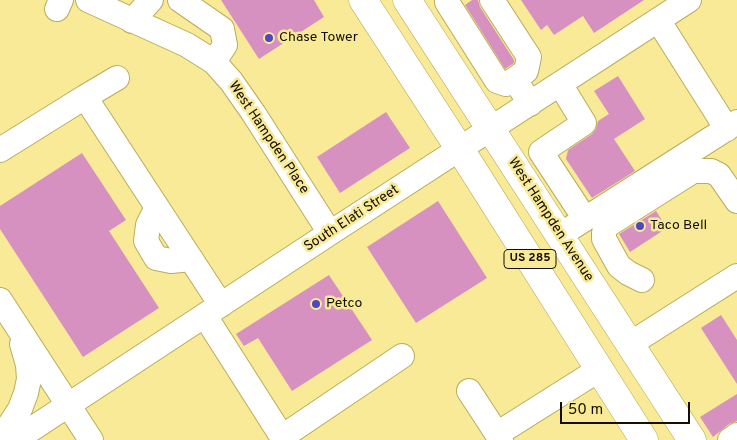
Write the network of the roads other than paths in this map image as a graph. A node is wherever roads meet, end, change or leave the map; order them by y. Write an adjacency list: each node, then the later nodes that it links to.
1 (88, 0): 10 (street, West Hampden Place)
2 (151, 0): 10 (street)
3 (180, 0): 12 (street)
4 (363, 0): 21 (highway, US 285)
5 (492, 0): 15 (street)
6 (689, 0): 9 (street, South Elati Street)
7 (448, 1): 8 (street); 11 (street)
8 (413, 10): 13 (highway, West Hampden Avenue / US 285)
9 (658, 20): 16 (street, South Elati Street); 19 (street)
10 (132, 21): 12 (street, West Hampden Place)
11 (475, 47): 13 (street); 15 (street)
12 (214, 62): 25 (street, West Hampden Place)
13 (449, 63): 20 (highway, West Hampden Avenue / US 285)
14 (117, 78): 17 (street)
15 (515, 79): 18 (street)
16 (560, 84): 18 (street, South Elati Street); 24 (street)
17 (85, 97): 22 (street); 30 (street)
18 (530, 104): 20 (street, South Elati Street)
19 (732, 126): 24 (street)
20 (491, 128): 21 (street, South Elati Street); 26 (highway, West Hampden Avenue / US 285)
21 (460, 149): 25 (street, South Elati Street); 33 (highway, US 285)
22 (0, 150)
23 (737, 201): 28 (street)
24 (585, 219): 26 (street)
25 (330, 233): 30 (street, South Elati Street)
26 (560, 235): 31 (highway, West Hampden Avenue / US 285)
27 (737, 276): 31 (street)
28 (642, 280)
29 (6, 310): 35 (street); 39 (street)
30 (213, 310): 35 (street, South Elati Street); 38 (street)
31 (630, 344): 43 (highway, West Hampden Avenue / US 285)
32 (402, 356): 38 (street)
33 (600, 370): 37 (street); 42 (highway, US 285)
34 (469, 391): 37 (street)
35 (69, 406): 40 (street, South Elati Street); 41 (street)
36 (737, 435): 44 (street)
37 (499, 437)
38 (283, 438)
39 (0, 440)
40 (16, 440)
41 (91, 440)
42 (644, 440)
43 (692, 440)
44 (730, 440)

